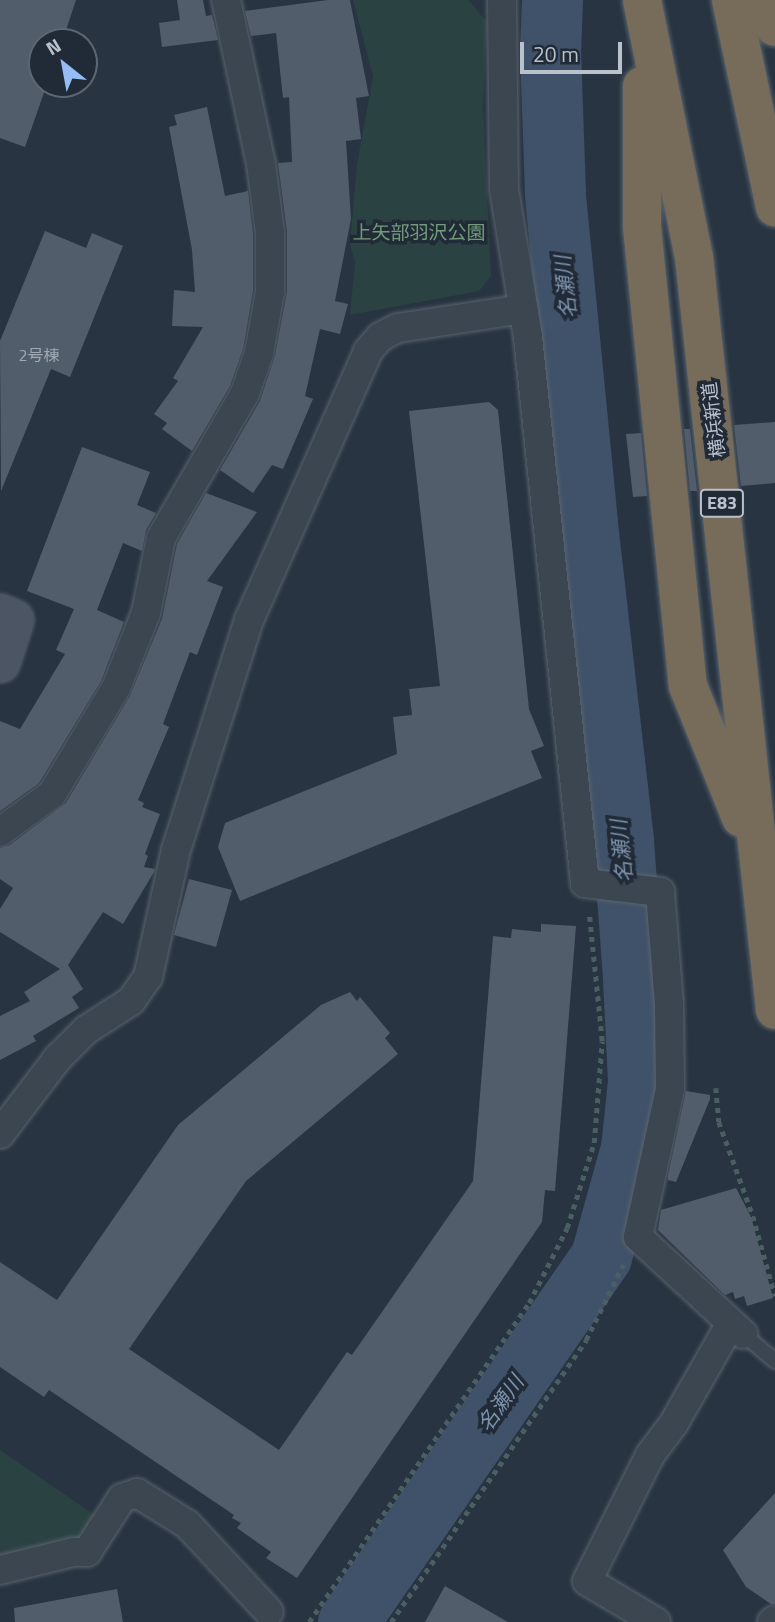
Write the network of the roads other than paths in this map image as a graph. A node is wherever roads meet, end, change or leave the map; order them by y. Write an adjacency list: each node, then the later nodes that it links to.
1 (226, 0): 11 (street)
2 (502, 0): 8 (street)
3 (642, 0): 12 (highway, 横浜新道 / E83); 12 (highway)
4 (732, 0): 7 (highway)
5 (761, 0): 6 (highway)
6 (775, 27)
7 (775, 207)
8 (524, 309): 14 (street); 15 (street)
9 (0, 614): 10 (street)
10 (0, 663)
11 (0, 832)
12 (758, 860): 13 (highway, 横浜新道 / E83)
13 (775, 1010)
14 (0, 1134)
15 (737, 1328): 16 (lane); 19 (street)
16 (775, 1361)
17 (0, 1570): 18 (street)
18 (269, 1612)
19 (656, 1622)

